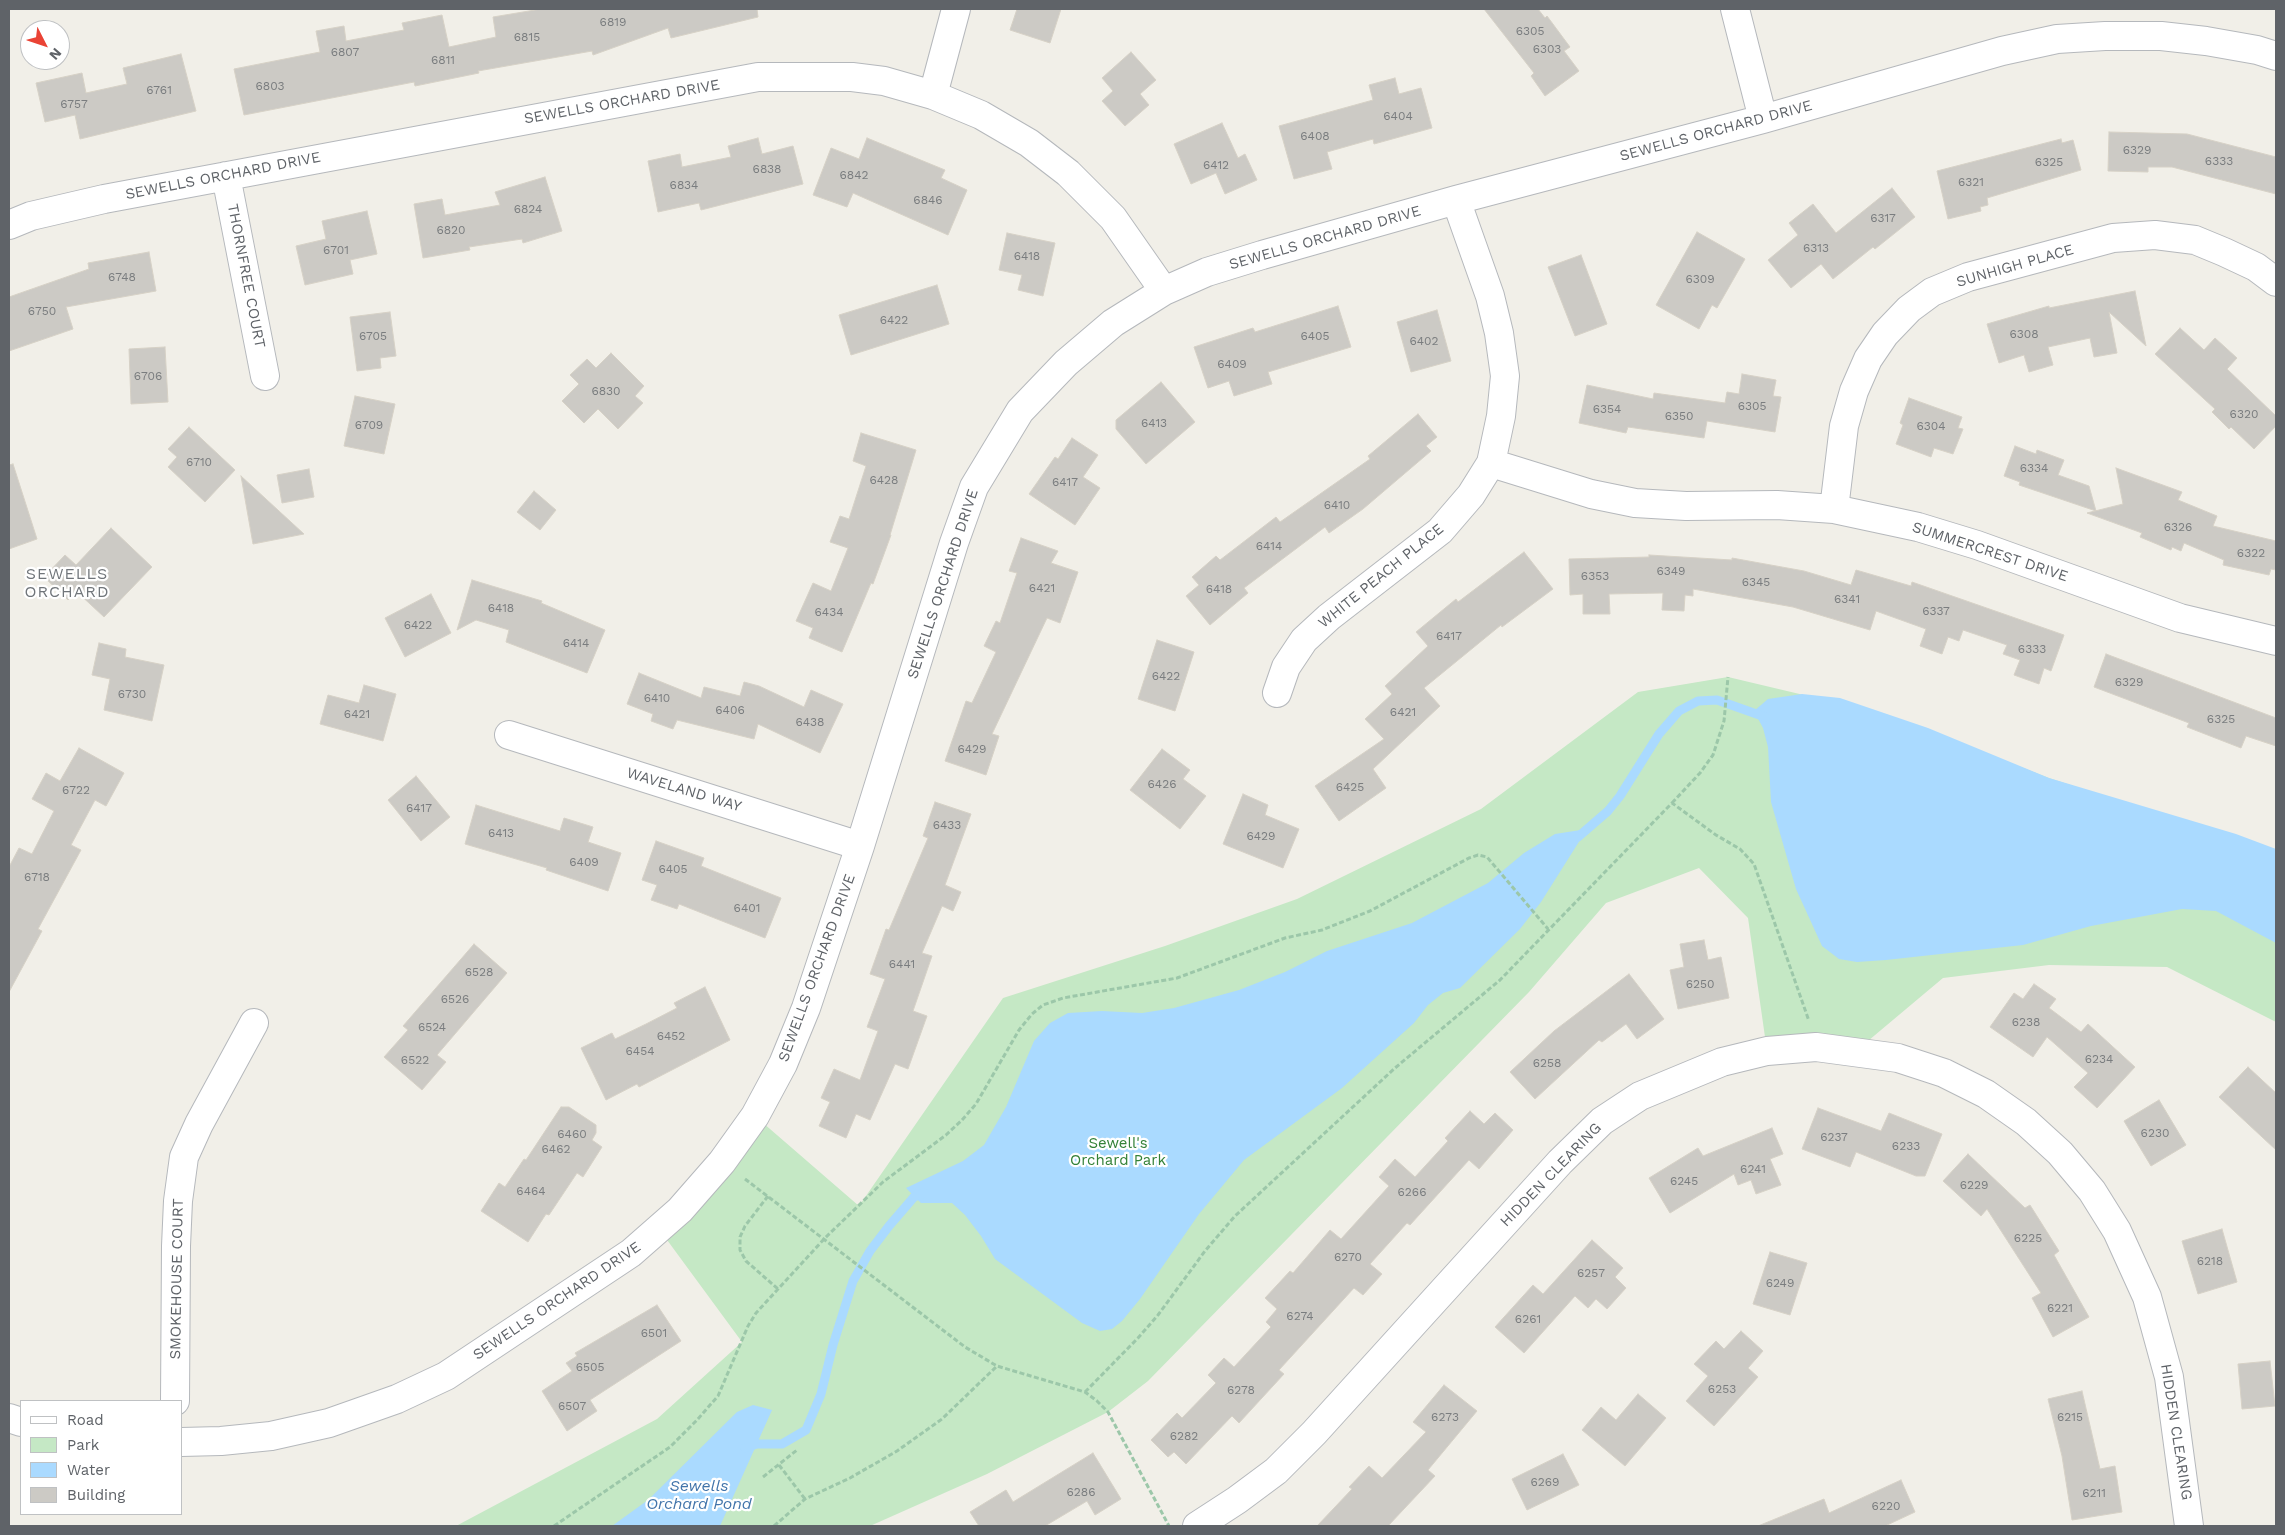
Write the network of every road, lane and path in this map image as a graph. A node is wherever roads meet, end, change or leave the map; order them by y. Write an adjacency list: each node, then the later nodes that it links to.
1 (956, 9): 4 (street)
2 (1734, 9): 5 (street)
3 (2276, 56): 5 (street, SEWELLS ORCHARD DRIVE)
4 (933, 95): 6 (street, SEWELLS ORCHARD DRIVE); 10 (street, SEWELLS ORCHARD DRIVE)
5 (1764, 119): 7 (street, SEWELLS ORCHARD DRIVE)
6 (226, 176): 8 (street, SEWELLS ORCHARD DRIVE); 11 (street, THORNFREE COURT)
7 (1456, 200): 10 (street, SEWELLS ORCHARD DRIVE); 12 (street, WHITE PEACH PLACE)
8 (9, 225)
9 (2276, 282): 13 (street, SUNHIGH PLACE)
10 (1164, 291): 19 (street, SEWELLS ORCHARD DRIVE)
11 (265, 376)
12 (1491, 463): 13 (street, SUMMERCREST DRIVE); 16 (street, WHITE PEACH PLACE)
13 (1834, 509): 14 (street, SUMMERCREST DRIVE)
14 (2276, 641)
15 (1728, 677): 18 (path)
16 (1277, 693)
17 (509, 735): 19 (street, WAVELAND WAY)
18 (1672, 803): 20 (path); 22 (path)
19 (860, 846): 23 (street, SEWELLS ORCHARD DRIVE)
20 (1548, 929): 25 (path); 28 (path)
21 (254, 1023): 29 (street, SMOKEHOUSE COURT)
22 (1816, 1047): 38 (street, HIDDEN CLEARING); 39 (street, HIDDEN CLEARING)
23 (722, 1162): 24 (path); 30 (street, SEWELLS ORCHARD DRIVE)
24 (768, 1196): 25 (path); 26 (path)
25 (824, 1238): 26 (path); 27 (path)
26 (778, 1289): 35 (path)
27 (997, 1366): 28 (path); 34 (path)
28 (1085, 1392): 37 (path)
29 (175, 1400)
30 (182, 1442)
31 (797, 1450): 32 (path)
32 (778, 1465): 33 (path); 34 (path)
33 (763, 1477)
34 (805, 1500): 36 (path)
35 (554, 1526)
36 (774, 1526)
37 (1170, 1526)
38 (1198, 1526)
39 (2189, 1526)

